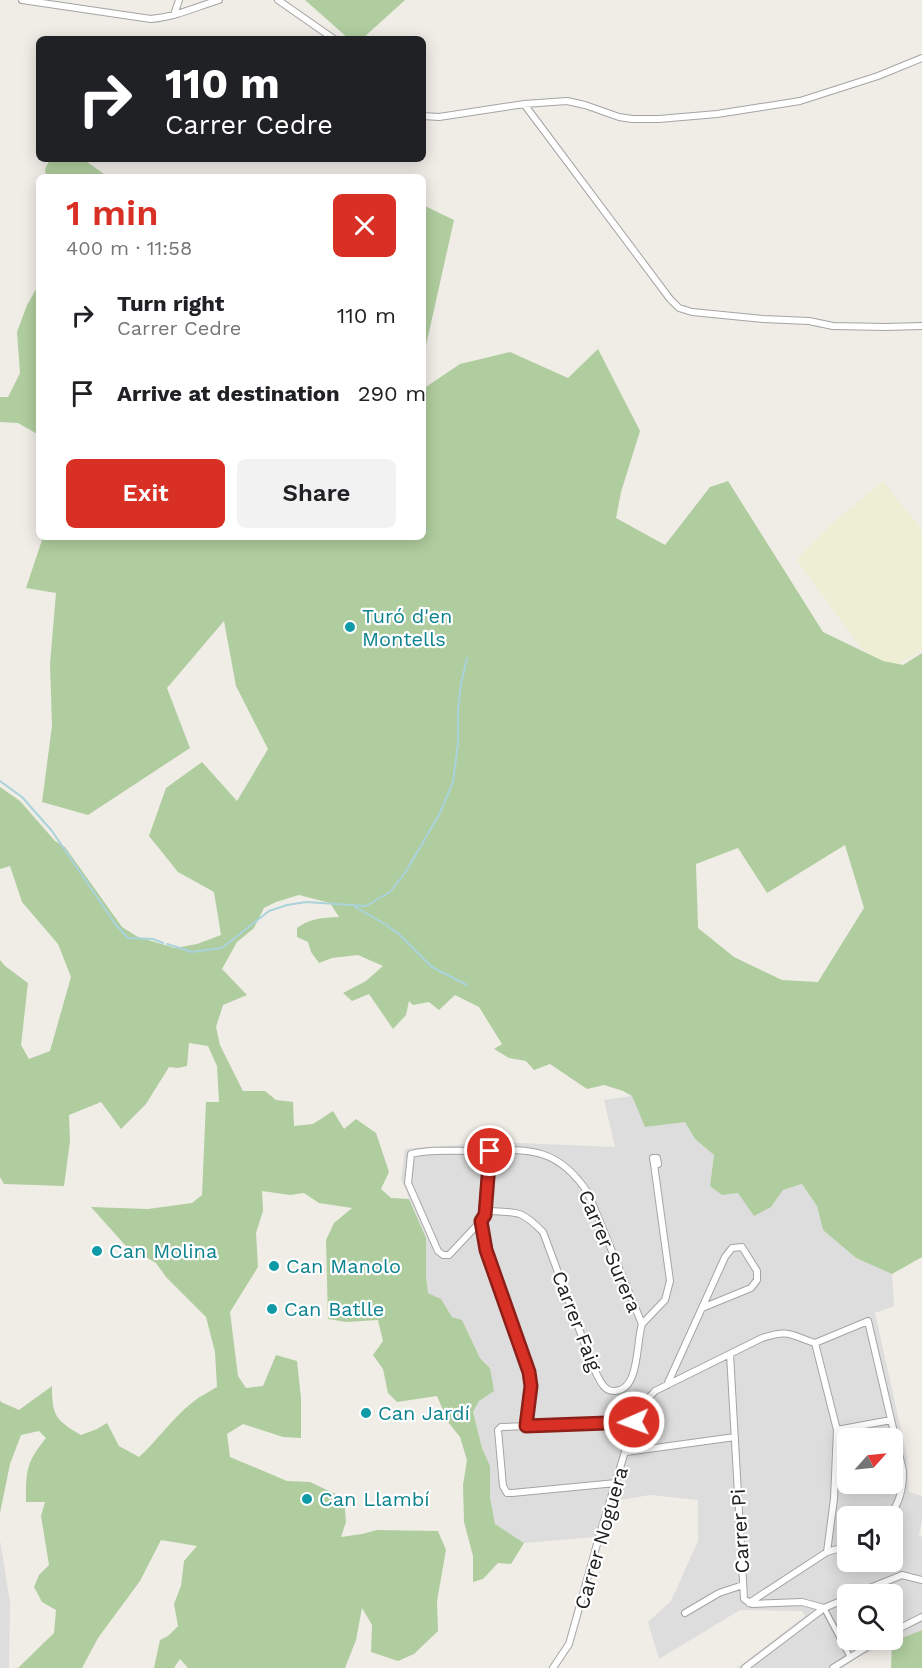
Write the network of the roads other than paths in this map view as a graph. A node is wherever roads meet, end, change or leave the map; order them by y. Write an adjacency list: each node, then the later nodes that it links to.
1 (22, 0): 5 (street)
2 (179, 0): 5 (street)
3 (219, 0): 5 (street)
4 (278, 0): 6 (street)
5 (174, 15)
6 (330, 36)
7 (922, 58): 8 (street)
8 (524, 104): 9 (street); 10 (street)
9 (426, 116)
10 (922, 326)
11 (490, 1151): 13 (street); 13 (street, Carrer Surera); 15 (street, Carrer Surera)
12 (654, 1164): 15 (street, Carrer Surera)
13 (483, 1218): 15 (street, Carrer Faig); 21 (street)
14 (702, 1308): 14 (street); 18 (street)
15 (642, 1324)
16 (815, 1343): 17 (street, Carrer Noguera); 19 (street); 23 (street)
17 (730, 1354): 18 (street, Carrer Noguera); 24 (street, Carrer Pi)
18 (667, 1385): 20 (street, Carrer Noguera)
19 (891, 1420): 22 (street); 27 (street)
20 (634, 1422): 21 (street); 25 (street, Carrer Noguera)
21 (526, 1426): 26 (street)
22 (848, 1428)
23 (837, 1430): 29 (street)
24 (735, 1437): 25 (street); 32 (street, Carrer Pi)
25 (626, 1452): 26 (street, Carrer Noguera)
26 (616, 1483): 41 (street, Carrer Noguera)
27 (897, 1506)
28 (837, 1549): 29 (street)
29 (827, 1552): 33 (street)
30 (922, 1580): 31 (street)
31 (880, 1584)
32 (743, 1585): 33 (street, Carrer Pi); 36 (street)
33 (748, 1603): 35 (street)
34 (837, 1603): 35 (street)
35 (824, 1608): 40 (street); 42 (street)
36 (685, 1613)
37 (922, 1617): 38 (street)
38 (903, 1626)
39 (862, 1650): 40 (street)
40 (850, 1657): 43 (street)
41 (553, 1668)
42 (745, 1668)
43 (833, 1668)

